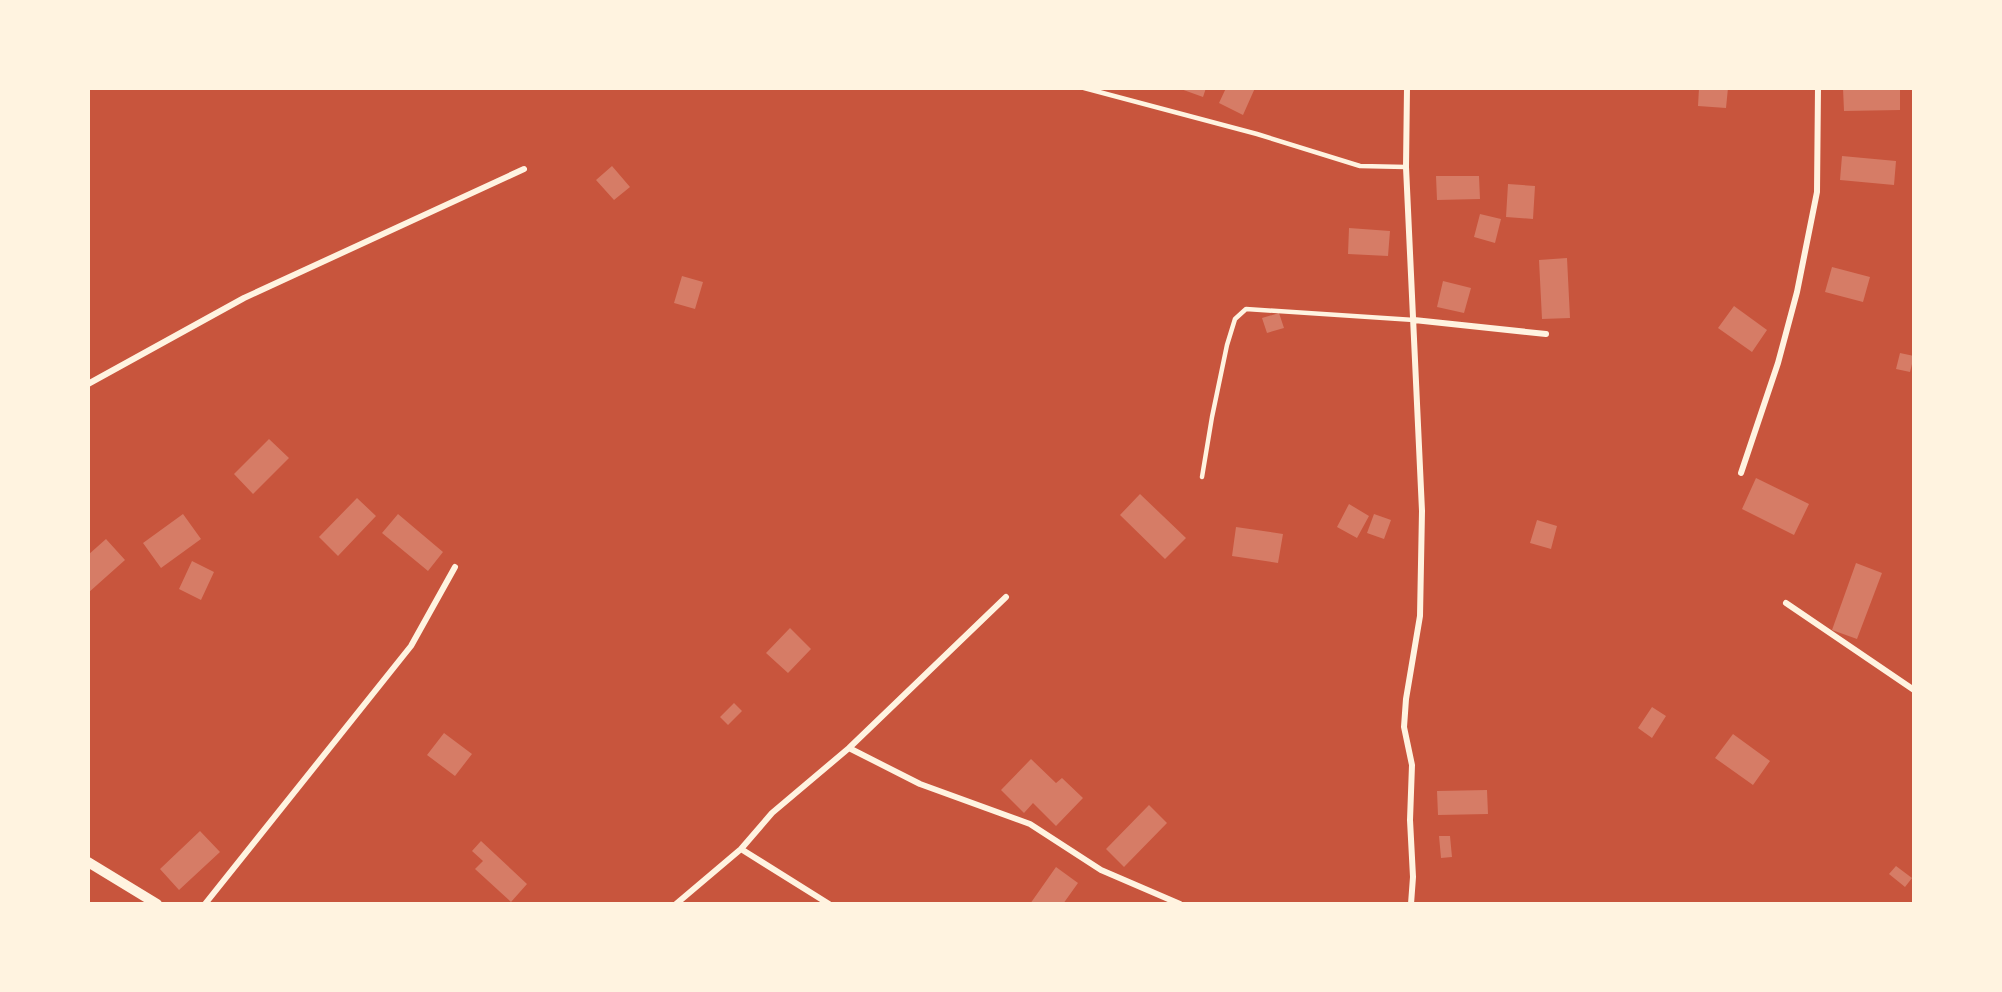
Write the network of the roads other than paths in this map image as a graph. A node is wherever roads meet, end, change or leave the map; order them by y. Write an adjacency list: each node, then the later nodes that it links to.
1 (1084, 88): 4 (lane)
2 (1407, 88): 4 (street)
3 (1818, 88): 9 (street)
4 (1406, 167): 6 (street)
5 (524, 169): 8 (street)
6 (1414, 320): 7 (street); 10 (lane); 23 (street)
7 (1546, 334)
8 (88, 384)
9 (1741, 474)
10 (1202, 477)
11 (455, 567): 19 (street)
12 (1006, 597): 15 (street)
13 (1786, 603): 14 (street)
14 (1914, 690)
15 (849, 748): 16 (street); 22 (street)
16 (741, 849): 20 (street); 21 (street)
17 (88, 862): 18 (street)
18 (157, 903)
19 (205, 903)
20 (676, 903)
21 (829, 903)
22 (1180, 903)
23 (1412, 903)

